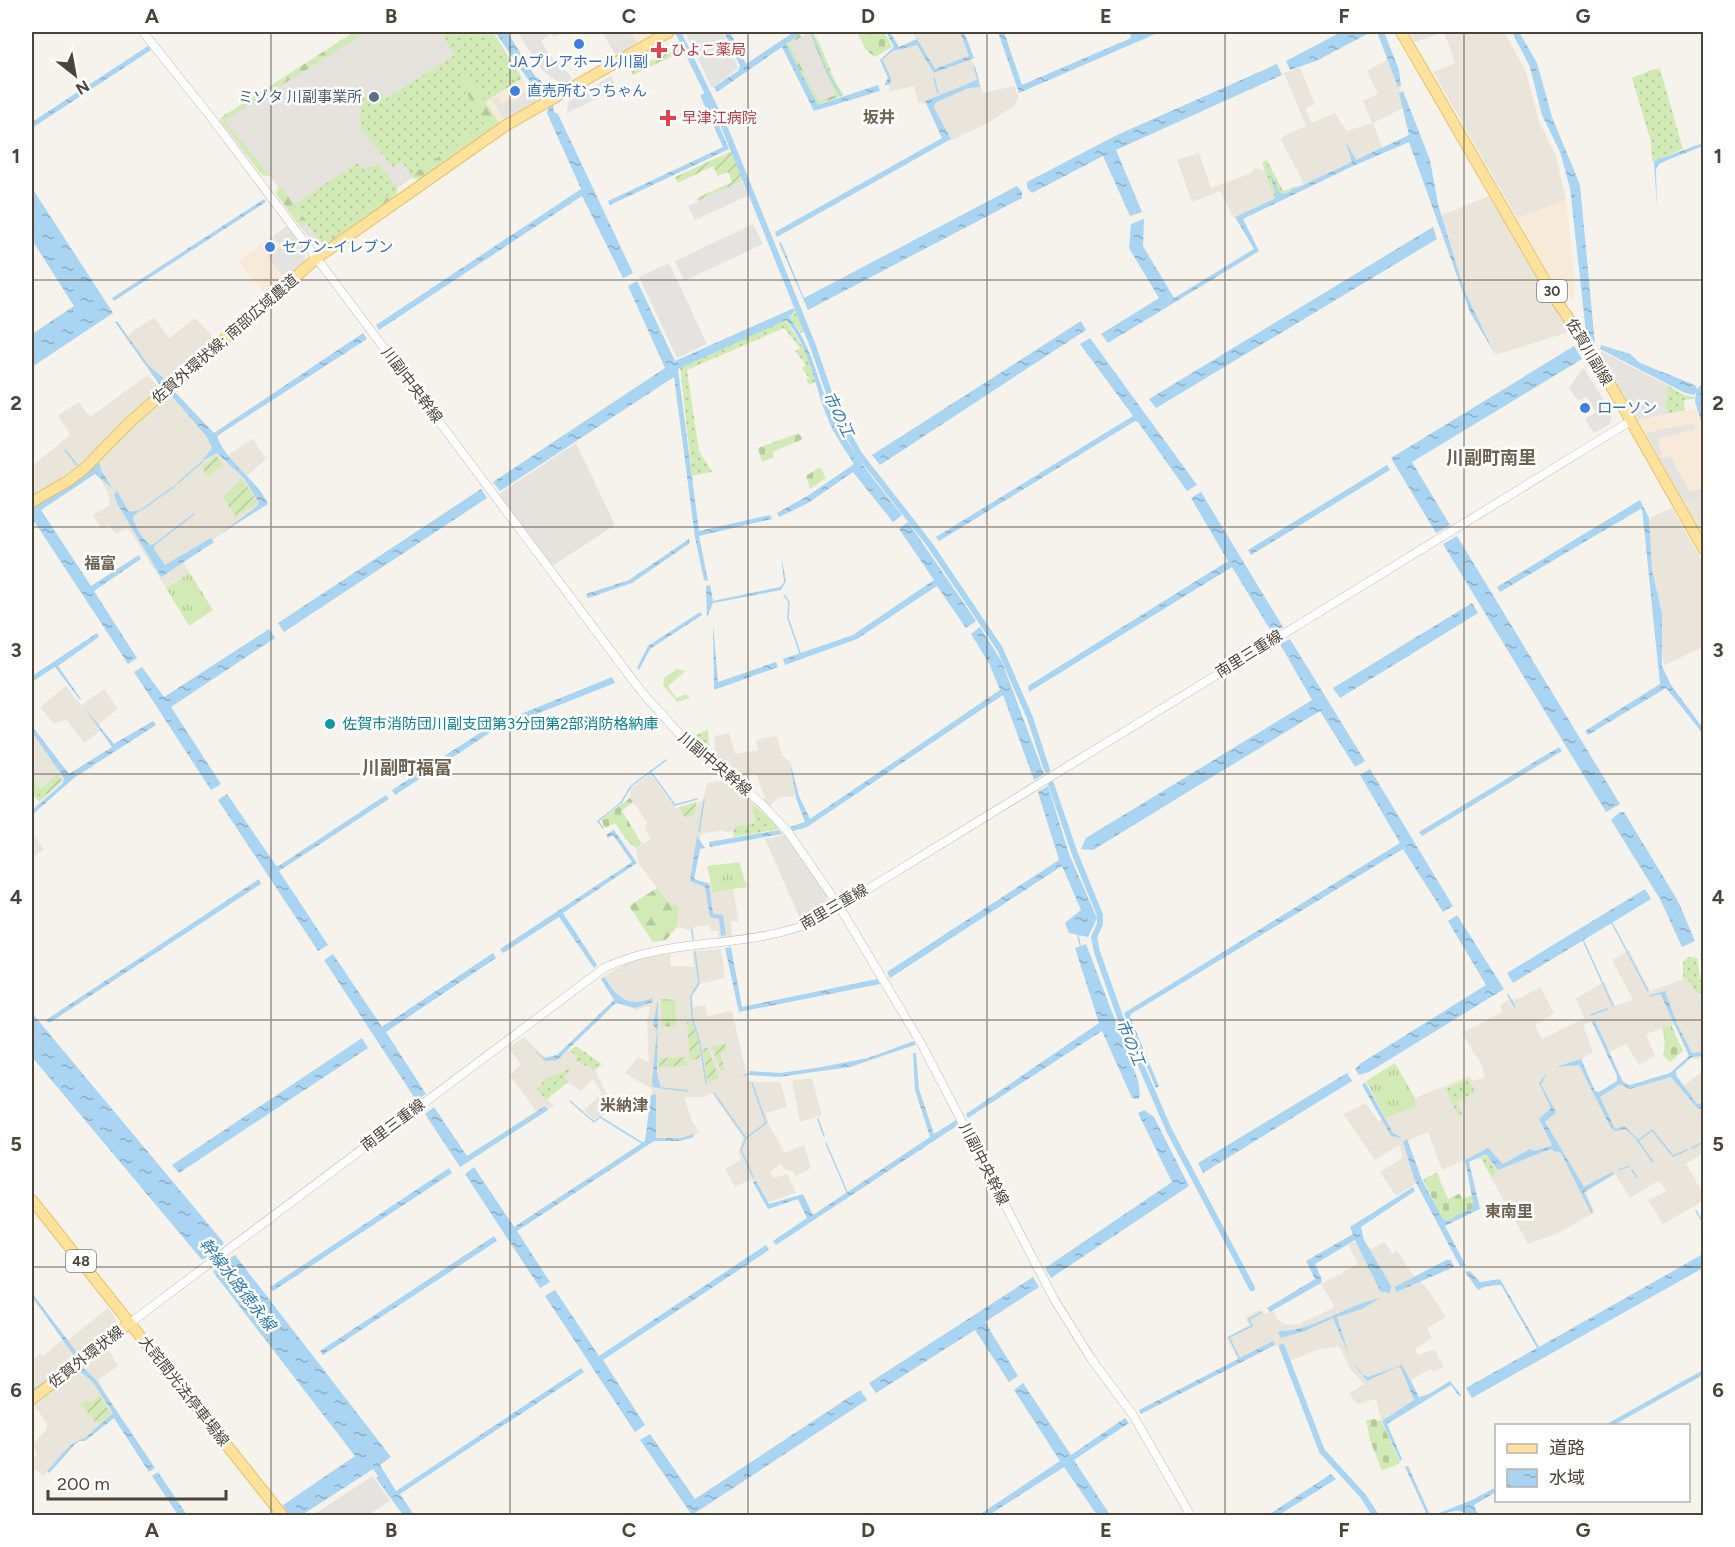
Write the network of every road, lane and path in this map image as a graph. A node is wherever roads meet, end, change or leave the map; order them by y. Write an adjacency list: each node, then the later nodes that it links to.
1 (143, 32): 4 (street, 川副中央幹線)
2 (669, 32): 4 (main road, 佐賀外環状線; 南部広域農道)
3 (1401, 32): 5 (main road, 佐賀川副線 / 30)
4 (317, 258): 6 (main road, 佐賀外環状線; 南部広域農道); 8 (street, 川副中央幹線)
5 (1629, 422): 7 (main road, 佐賀川副線 / 30); 8 (street, 南里三重線)
6 (32, 502)
7 (1704, 550)
8 (839, 906): 10 (street, 南里三重線); 13 (street, 川副中央幹線)
9 (32, 1200): 10 (main road, 佐賀外環状線 / 48)
10 (130, 1323): 11 (main road, 佐賀外環状線); 12 (main road, 大詫間光法停車場線)
11 (32, 1399)
12 (281, 1513)
13 (1191, 1515)

